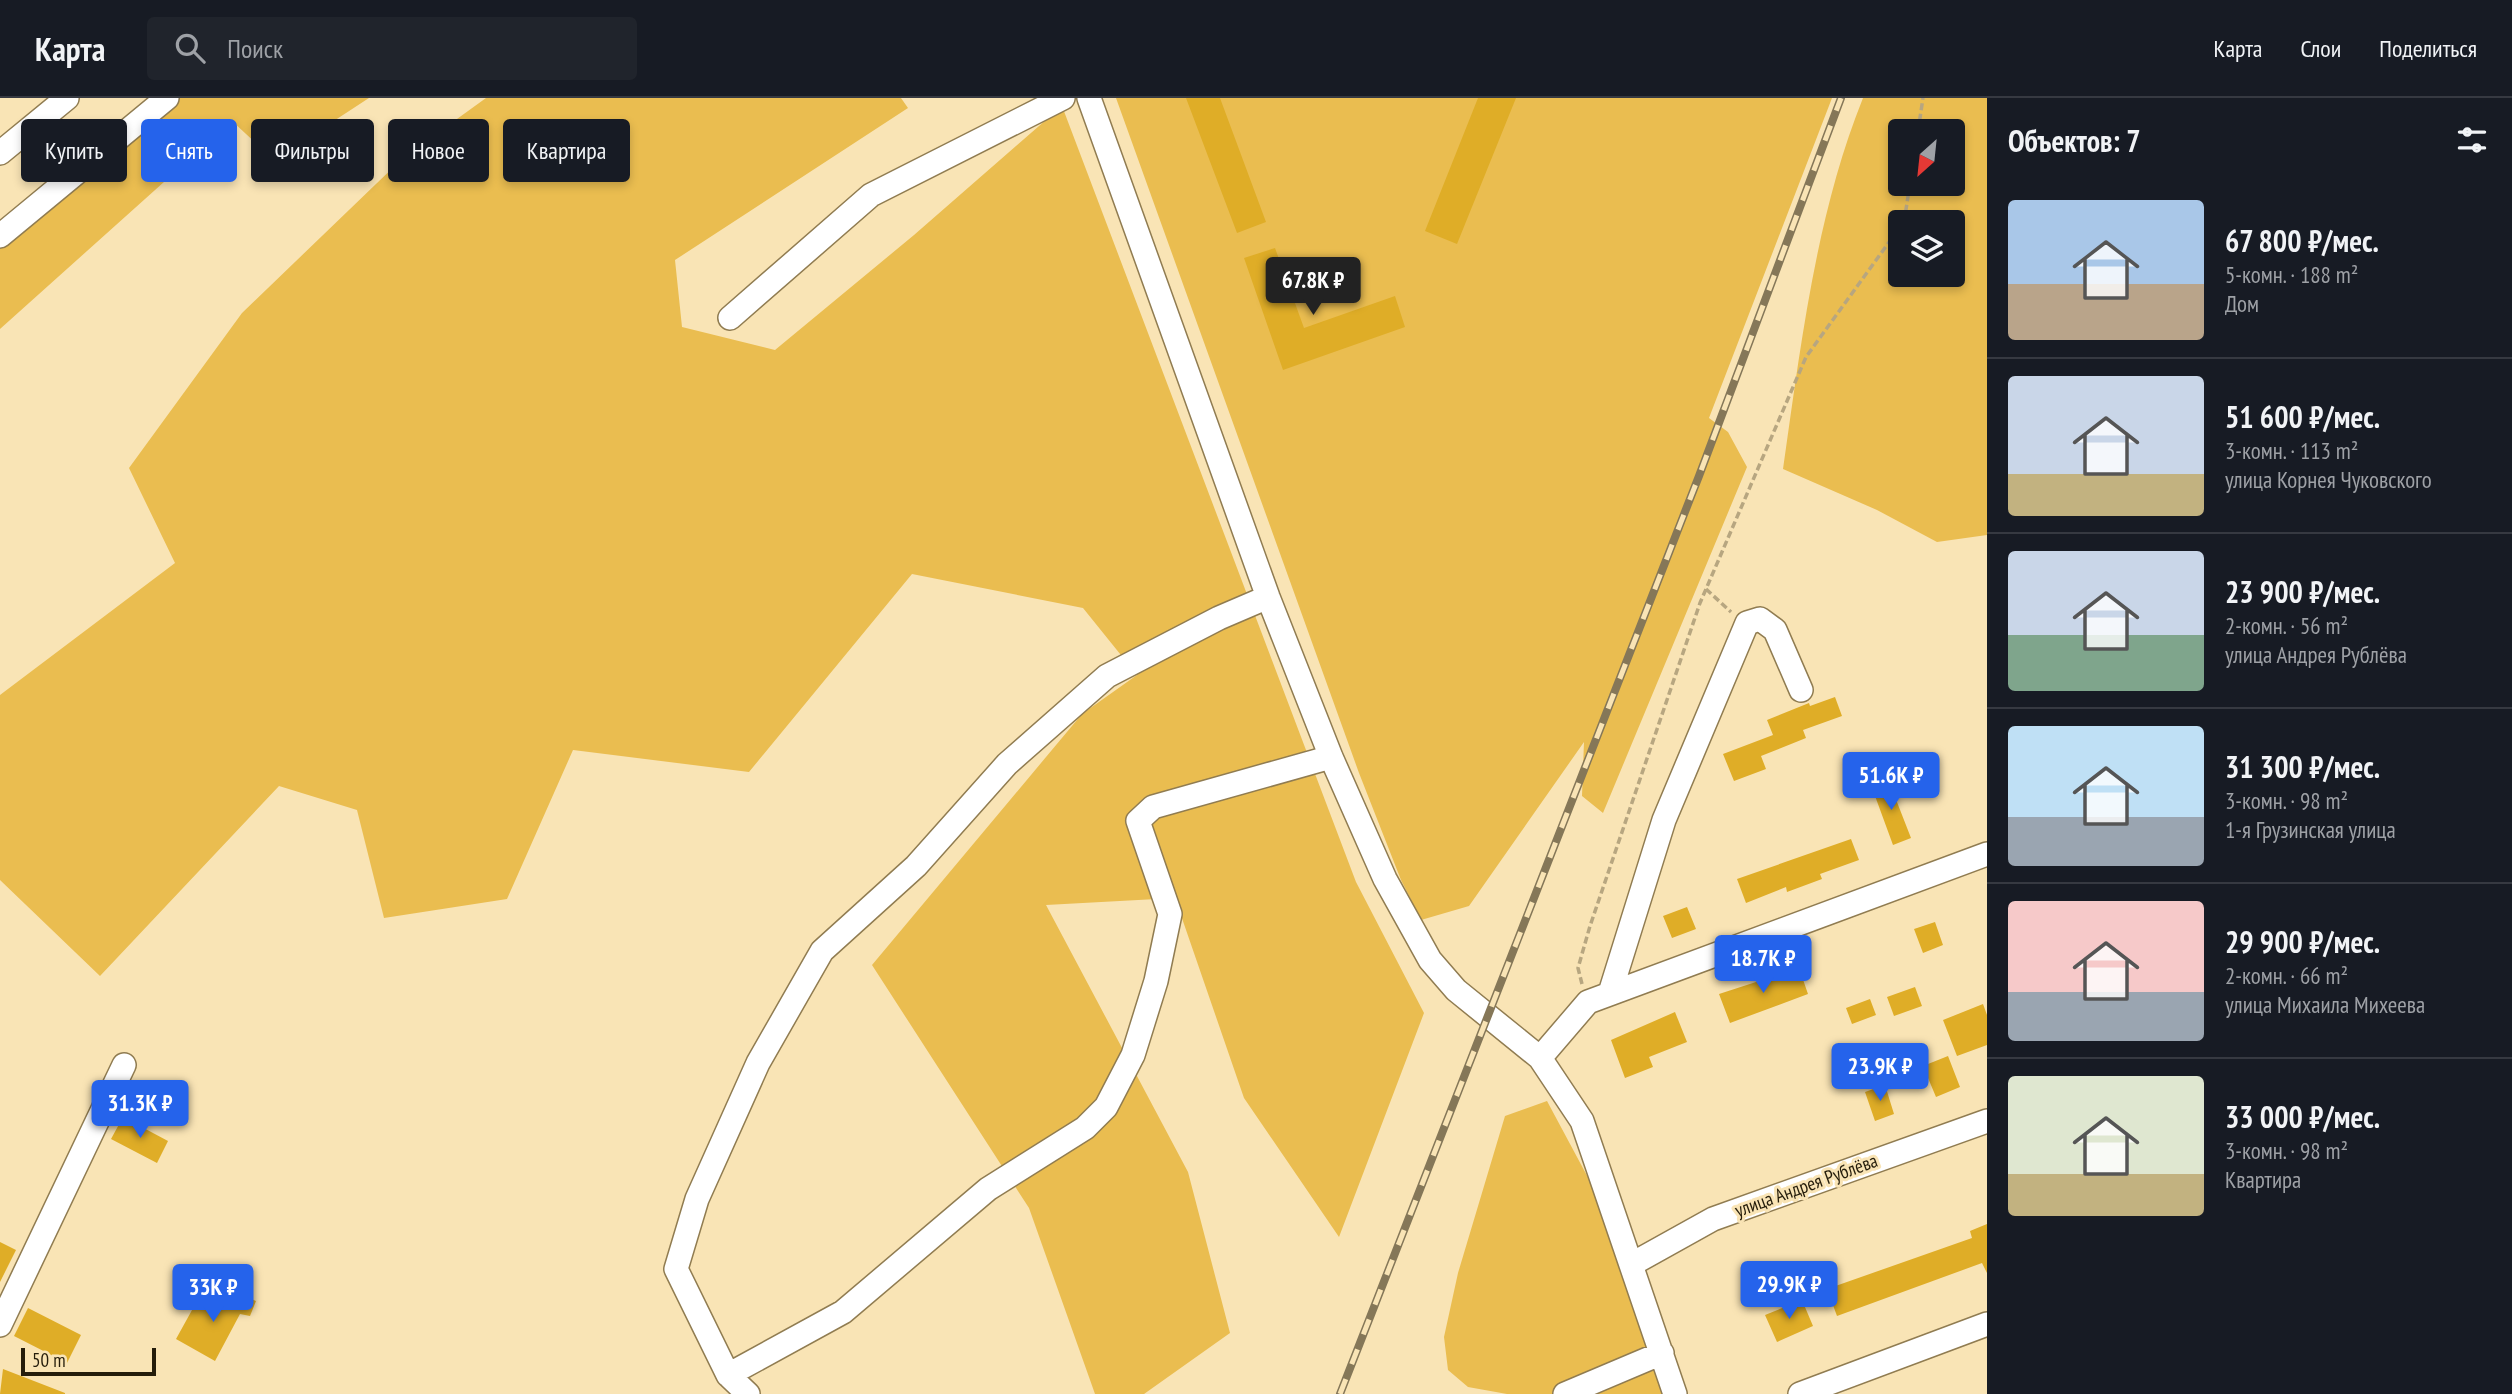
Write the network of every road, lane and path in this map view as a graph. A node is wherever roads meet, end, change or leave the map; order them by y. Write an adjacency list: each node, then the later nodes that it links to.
1 (67, 98): 7 (street)
2 (167, 98): 8 (street)
3 (1063, 98): 10 (street)
4 (1089, 98): 12 (street)
5 (1923, 98): 6 (path)
6 (1920, 119)
7 (0, 153)
8 (0, 236)
9 (1888, 244): 11 (path)
10 (730, 318)
11 (1706, 589): 13 (path); 18 (path)
12 (1268, 597): 15 (street); 26 (street)
13 (1748, 623): 14 (street); 17 (street)
14 (1801, 690)
15 (1332, 757): 19 (street); 26 (street)
16 (1987, 854): 17 (street)
17 (1610, 993): 18 (street)
18 (1588, 1002): 19 (street)
19 (1540, 1058): 22 (street)
20 (124, 1065): 24 (street)
21 (1987, 1121): 22 (street, улица Андрея Рублёва)
22 (1632, 1264): 25 (street)
23 (1987, 1324): 30 (street)
24 (0, 1325)
25 (1662, 1353): 28 (street); 29 (street)
26 (728, 1376): 27 (street)
27 (748, 1394)
28 (1565, 1394)
29 (1675, 1394)
30 (1800, 1394)

